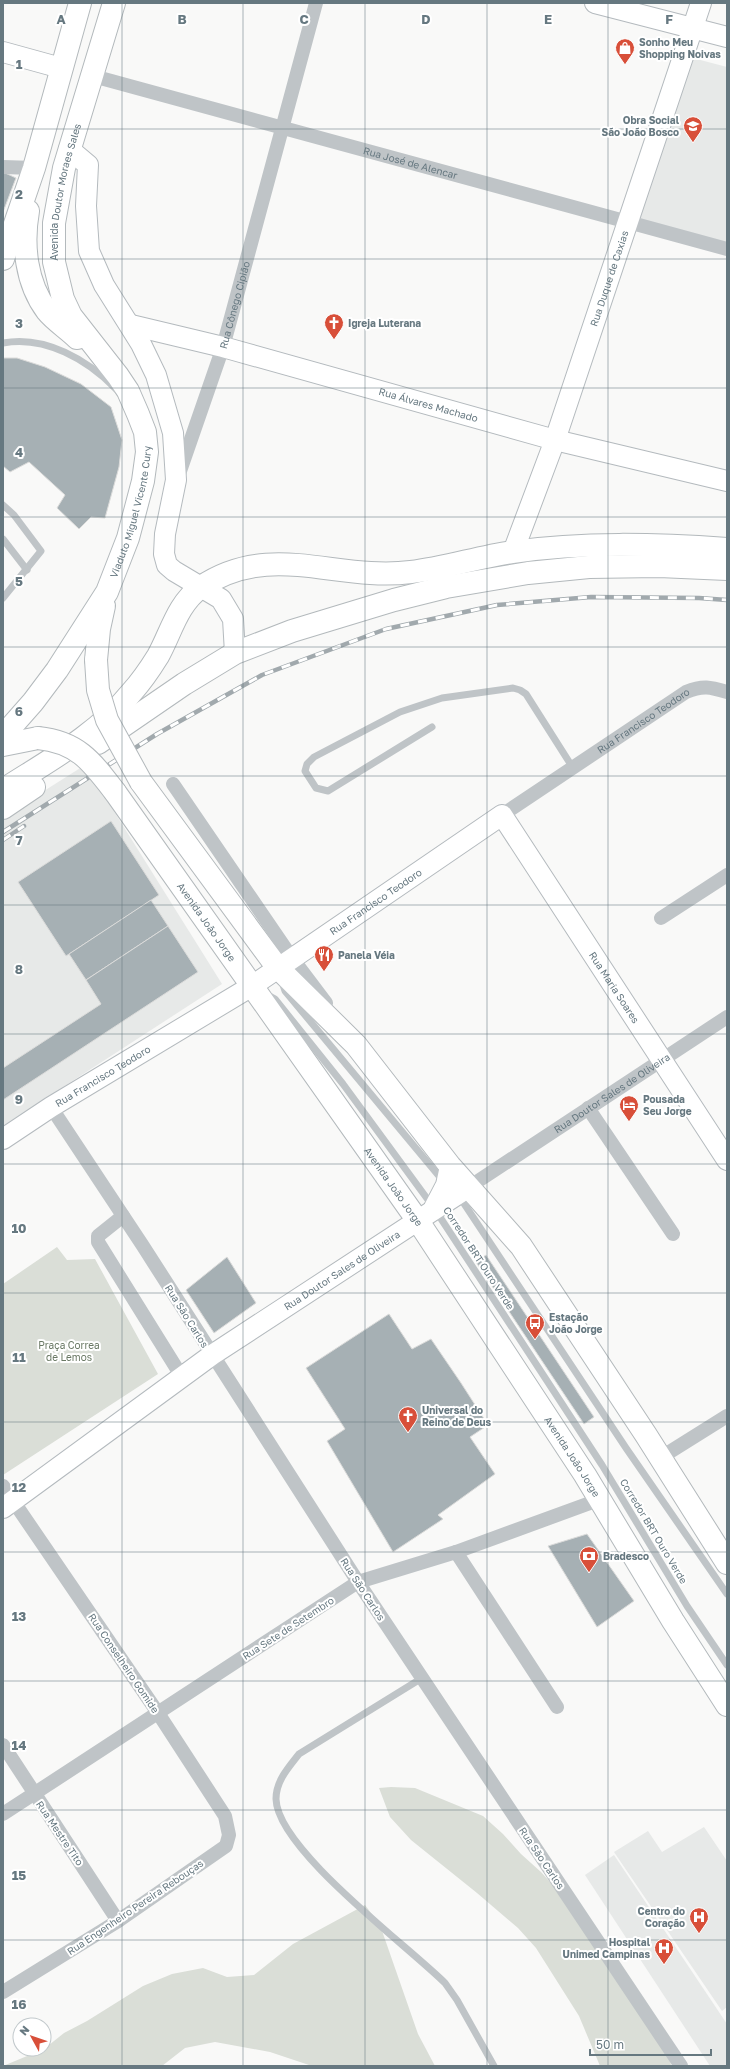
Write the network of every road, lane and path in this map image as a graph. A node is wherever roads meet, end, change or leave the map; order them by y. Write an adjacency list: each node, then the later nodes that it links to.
1 (80, 3): 9 (main road)
2 (114, 3): 10 (main road, Avenida Doutor Moraes Sales)
3 (316, 3): 11 (street, Rua Cônego Cipião)
4 (595, 3): 6 (street)
5 (701, 3): 6 (street, Rua Duque de Caxias)
6 (693, 28): 7 (street); 15 (street, Rua Duque de Caxias)
7 (727, 37)
8 (3, 52): 9 (street)
9 (61, 68): 14 (main road)
10 (93, 76): 11 (street, Rua José de Alencar); 12 (main road, Avenida Doutor Moraes Sales)
11 (282, 126): 15 (street, Rua José de Alencar); 20 (street, Rua Cônego Cipião)
12 (69, 149): 18 (street); 21 (main road, Avenida Doutor Moraes Sales)
13 (3, 166): 14 (street)
14 (34, 168): 17 (main road); 21 (main road)
15 (628, 224): 16 (street, Rua José de Alencar); 23 (street, Rua Duque de Caxias)
16 (727, 249)
17 (3, 259)
18 (131, 325): 20 (street, Rua Álvares Machado); 24 (street)
19 (3, 343): 22 (lane, Viaduto Miguel Vicente Cury)
20 (223, 347): 23 (street, Rua Álvares Machado); 24 (street, Rua Cônego Cipião)
21 (109, 364): 22 (main road, Avenida Doutor Moraes Sales)
22 (138, 412): 34 (main road, Viaduto Miguel Vicente Cury)
23 (556, 440): 25 (street, Rua Álvares Machado); 29 (street, Rua Duque de Caxias)
24 (176, 480): 33 (street, Rua Cônego Cipião)
25 (727, 481)
26 (3, 505): 31 (lane)
27 (3, 539): 31 (lane)
28 (727, 549): 29 (main road)
29 (513, 552): 33 (main road)
30 (727, 569): 36 (main road)
31 (26, 570): 35 (lane)
32 (3, 586): 35 (lane)
33 (201, 588): 36 (street, Rua Cônego Cipião); 43 (main road)
34 (107, 592): 39 (main road, Viaduto Miguel Vicente Cury); 48 (main road, bridge)
35 (5, 596)
36 (235, 652): 44 (main road)
37 (727, 692): 41 (street, Rua Francisco Teodoro)
38 (432, 727): 41 (lane)
39 (3, 736)
40 (3, 745): 49 (main road, Avenida João Jorge, bridge)
41 (573, 768): 45 (street, Rua Francisco Teodoro)
42 (173, 784): 48 (street)
43 (3, 790)
44 (3, 808)
45 (502, 815): 48 (street, Rua Francisco Teodoro); 51 (street, Rua Maria Soares)
46 (727, 875): 47 (street)
47 (661, 918)
48 (284, 963): 49 (street, Rua Francisco Teodoro); 56 (main road); 56 (lane, Corredor BRT Ouro Verde)
49 (252, 986): 52 (street, Rua Francisco Teodoro); 57 (main road, Avenida João Jorge)
50 (727, 1017): 51 (street, Rua Doutor Sales de Oliveira)
51 (663, 1061): 53 (street, Rua Doutor Sales de Oliveira); 55 (street, Rua Maria Soares)
52 (51, 1107): 54 (street, Rua Francisco Teodoro); 58 (street, Rua São Carlos)
53 (588, 1108): 56 (street, Rua Doutor Sales de Oliveira); 59 (street)
54 (3, 1139)
55 (727, 1160)
56 (456, 1183): 57 (street, Rua Doutor Sales de Oliveira); 63 (main road); 69 (lane, Corredor BRT Ouro Verde)
57 (426, 1214): 60 (street, Rua Doutor Sales de Oliveira); 65 (main road, Avenida João Jorge); 70 (lane, Corredor BRT Ouro Verde)
58 (123, 1216): 60 (street, Rua São Carlos); 61 (street)
59 (673, 1234)
60 (212, 1355): 61 (street, Rua Doutor Sales de Oliveira); 68 (street, Rua São Carlos)
61 (182, 1377): 64 (street, Rua Doutor Sales de Oliveira)
62 (727, 1416): 63 (street)
63 (660, 1458): 67 (main road)
64 (6, 1498): 74 (street, Rua Conselheiro Gomide)
65 (601, 1499): 66 (street, Rua Sete de Setembro); 72 (main road, Avenida João Jorge)
66 (456, 1552): 68 (street, Rua Sete de Setembro); 73 (street)
67 (727, 1563)
68 (358, 1582): 71 (street, Rua São Carlos); 74 (street, Rua Sete de Setembro)
69 (727, 1594)
70 (727, 1665)
71 (422, 1678): 81 (lane); 82 (street, Rua São Carlos)
72 (727, 1705)
73 (557, 1707)
74 (158, 1713): 76 (street, Rua Sete de Setembro); 78 (street, Rua Conselheiro Gomide)
75 (3, 1745): 76 (street, Rua Mestre Tito)
76 (33, 1794): 77 (street, Rua Sete de Setembro); 79 (street, Rua Mestre Tito)
77 (3, 1814)
78 (226, 1846): 79 (street, Rua Engenheiro Pereira Rebouças)
79 (118, 1921): 80 (street, Rua Engenheiro Pereira Rebouças)
80 (3, 1992)
81 (494, 2066)
82 (681, 2066)

